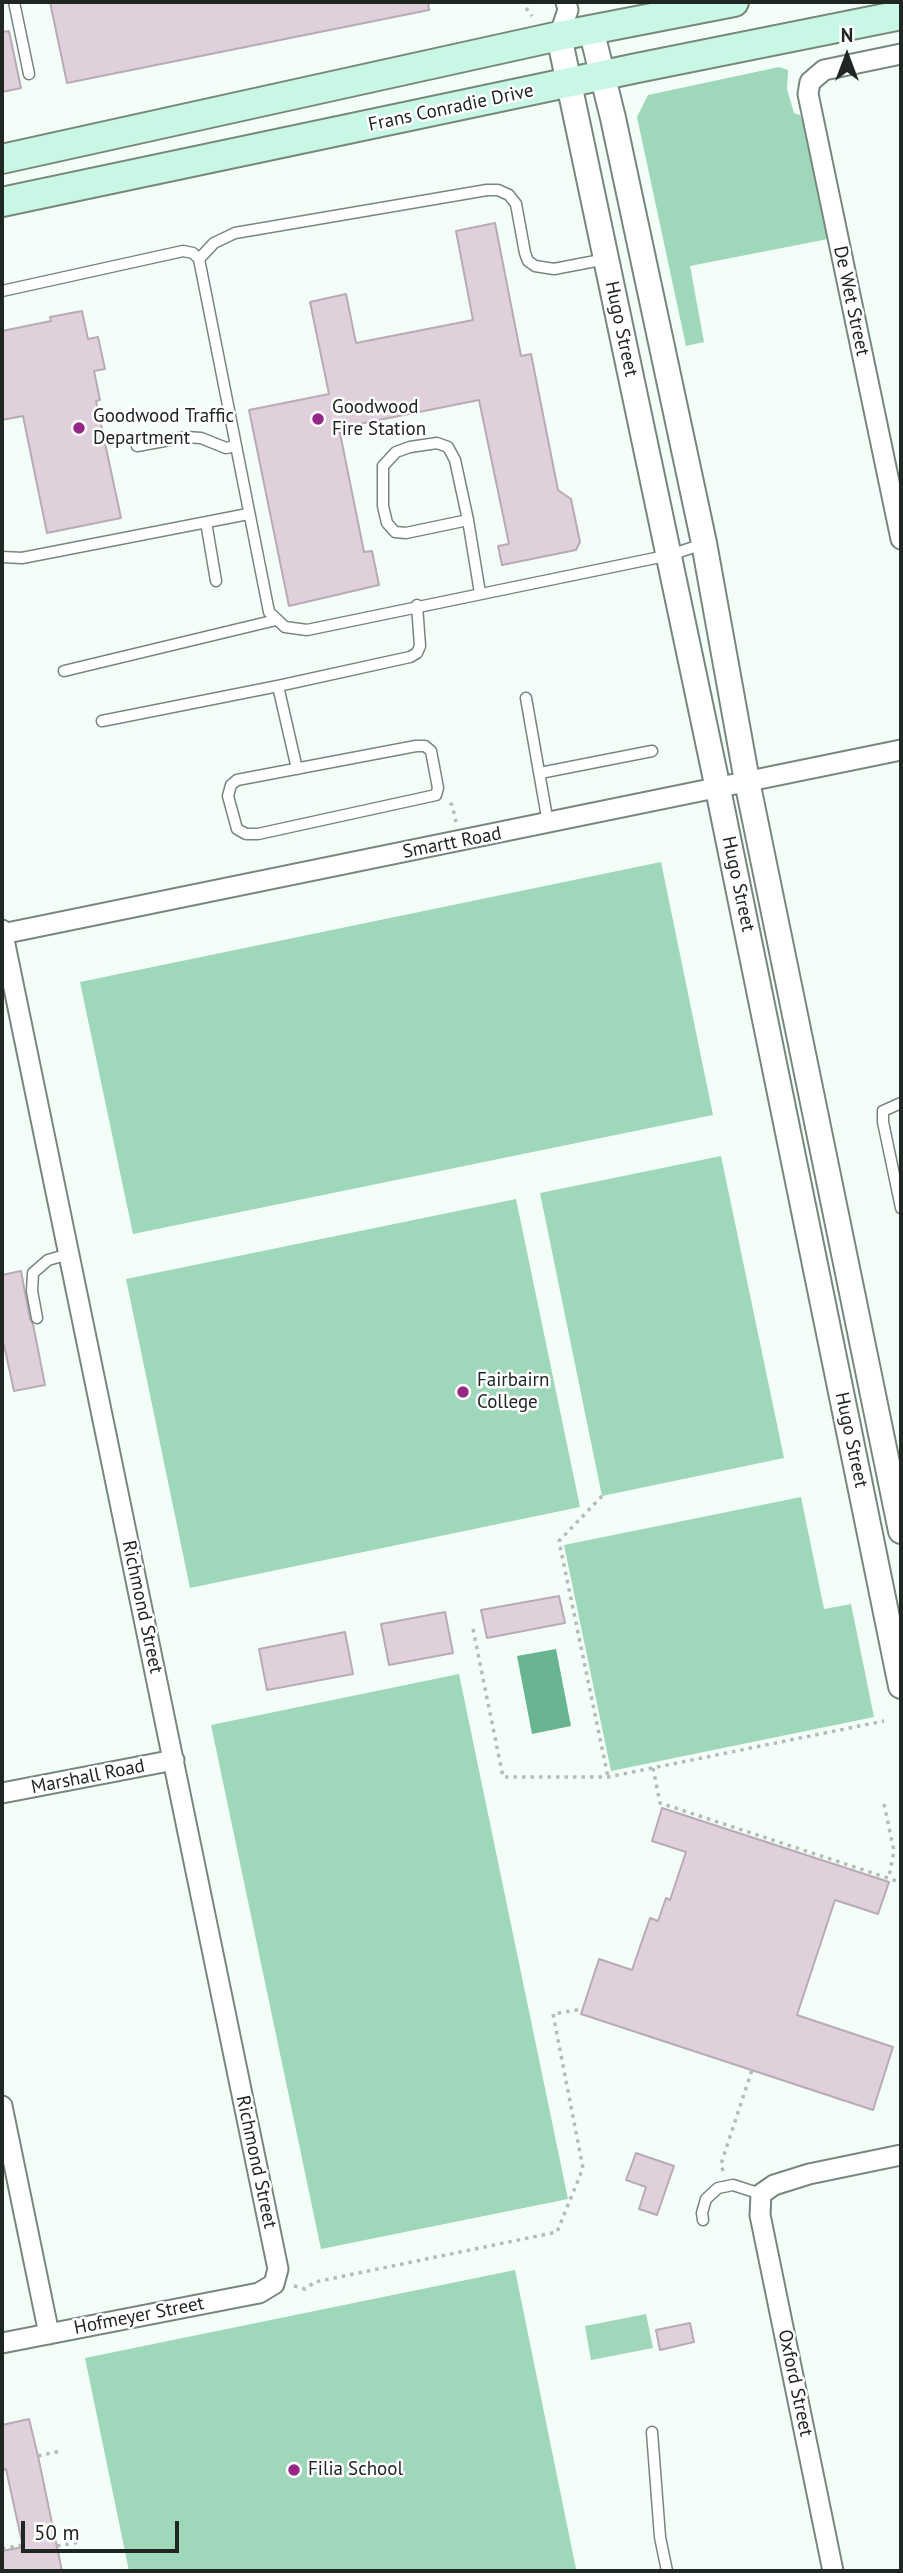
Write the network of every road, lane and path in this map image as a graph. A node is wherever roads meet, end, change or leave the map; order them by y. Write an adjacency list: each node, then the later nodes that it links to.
1 (14, 2): 9 (lane)
2 (734, 2): 7 (main road)
3 (526, 8): 5 (path)
4 (901, 15): 10 (main road, Frans Conradie Drive)
5 (532, 16)
6 (564, 16): 7 (main road); 11 (street, Hugo Street); 12 (main road)
7 (591, 29): 10 (street, Hugo Street)
8 (901, 54): 24 (street, De Wet Street)
9 (29, 74)
10 (602, 76): 11 (main road, Frans Conradie Drive); 17 (street, Hugo Street)
11 (569, 83): 13 (main road, Frans Conradie Drive); 15 (street, Hugo Street)
12 (2, 159)
13 (2, 202)
14 (200, 259): 15 (lane); 16 (lane); 20 (lane)
15 (606, 259): 18 (street, Hugo Street)
16 (2, 291)
17 (674, 407): 18 (street); 25 (street, Hugo Street)
18 (640, 415): 26 (street, Hugo Street)
19 (136, 446): 20 (lane)
20 (236, 446): 21 (lane)
21 (248, 514): 23 (lane); 31 (lane)
22 (468, 520): 22 (lane); 29 (lane)
23 (206, 522): 27 (lane); 28 (lane)
24 (901, 539)
25 (704, 543): 26 (lane); 40 (street, Hugo Street)
26 (670, 555): 29 (lane); 41 (street, Hugo Street)
27 (2, 557)
28 (216, 581)
29 (480, 593): 30 (lane)
30 (417, 605): 31 (lane); 33 (lane)
31 (276, 621): 32 (lane)
32 (64, 671)
33 (278, 687): 35 (lane); 38 (lane)
34 (526, 698): 39 (lane)
35 (102, 721)
36 (901, 750): 40 (street, Smartt Road)
37 (652, 751): 39 (lane)
38 (297, 769): 42 (lane); 42 (lane)
39 (540, 773): 43 (lane)
40 (747, 781): 41 (street, Smartt Road); 51 (street, Hugo Street)
41 (718, 789): 43 (street, Smartt Road); 52 (street, Hugo Street)
42 (436, 794): 44 (path)
43 (548, 824): 44 (street, Smartt Road)
44 (460, 841): 45 (street, Smartt Road)
45 (2, 933): 48 (street, Richmond Street)
46 (901, 1103): 47 (lane)
47 (901, 1208)
48 (69, 1254): 49 (lane); 56 (street, Richmond Street)
49 (37, 1318)
50 (603, 1496): 58 (path)
51 (901, 1531)
52 (893, 1608): 54 (street, Hugo Street)
53 (473, 1629): 58 (path)
54 (901, 1686)
55 (884, 1721): 57 (path)
56 (174, 1760): 59 (street, Marshall Road); 70 (street, Richmond Street)
57 (653, 1768): 58 (path); 61 (path)
58 (608, 1777)
59 (2, 1793)
60 (884, 1804): 61 (path)
61 (889, 1878): 62 (path)
62 (900, 1882)
63 (583, 2009): 70 (path)
64 (752, 2070): 67 (path)
65 (2, 2106): 71 (street)
66 (901, 2155): 68 (street)
67 (730, 2171)
68 (761, 2194): 69 (lane); 81 (street, Oxford Street)
69 (703, 2220)
70 (275, 2282): 71 (street, Hofmeyer Street)
71 (49, 2334): 72 (street, Hofmeyer Street)
72 (2, 2343)
73 (652, 2432): 80 (lane)
74 (60, 2451): 75 (path)
75 (38, 2456)
76 (79, 2542): 78 (path)
77 (22, 2545): 79 (path)
78 (57, 2546)
79 (2, 2549)
80 (667, 2571)
81 (834, 2571)

